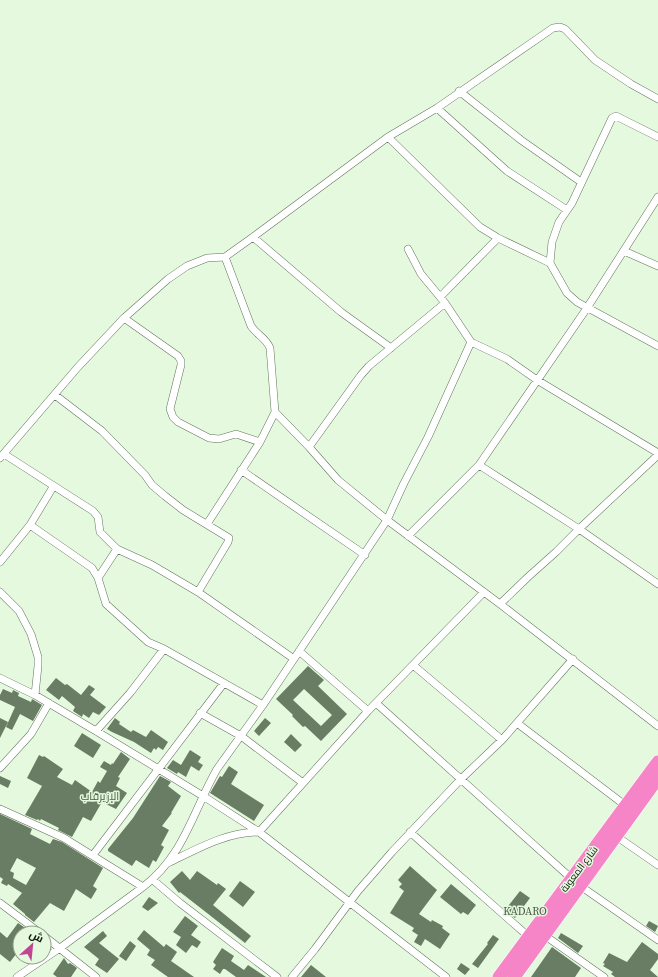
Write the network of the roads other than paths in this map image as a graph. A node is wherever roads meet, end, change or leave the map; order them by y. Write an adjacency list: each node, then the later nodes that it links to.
1 (460, 91): 2 (street); 3 (street); 6 (street)
2 (658, 99)
3 (437, 108): 4 (street); 8 (street)
4 (388, 137): 9 (street); 10 (street)
5 (658, 137): 6 (street)
6 (582, 182): 8 (street)
7 (658, 197): 12 (street)
8 (567, 210): 14 (street)
9 (253, 237): 13 (street); 21 (street)
10 (498, 238): 14 (street); 16 (street)
11 (408, 249): 16 (street)
12 (624, 251): 15 (street); 17 (street)
13 (225, 256): 18 (street); 24 (street)
14 (550, 263): 17 (street)
15 (658, 266)
16 (442, 300): 19 (street); 21 (street)
17 (588, 308): 20 (street); 22 (street)
18 (124, 318): 23 (street); 25 (street)
19 (471, 342): 22 (street); 32 (street)
20 (658, 346)
21 (391, 348): 26 (street)
22 (537, 380): 27 (street); 29 (street)
23 (56, 395): 28 (street); 33 (street)
24 (275, 412): 25 (street); 26 (street)
25 (260, 442): 30 (street)
26 (309, 447): 32 (street)
27 (658, 454): 35 (street)
28 (2, 456): 31 (street)
29 (479, 465): 35 (street); 36 (street)
30 (241, 470): 33 (street); 38 (street)
31 (53, 486): 34 (street); 37 (street)
32 (388, 520): 36 (street); 38 (street)
33 (207, 524): 43 (street)
34 (30, 525): 39 (street); 40 (street)
35 (579, 529): 41 (street); 45 (street)
36 (408, 536): 44 (street)
37 (117, 548): 40 (street); 43 (street)
38 (365, 555): 47 (street)
39 (1, 557)
40 (98, 578): 46 (street)
41 (658, 584)
42 (0, 592): 53 (street)
43 (198, 592): 48 (street)
44 (484, 592): 45 (street); 50 (street)
45 (500, 604): 49 (street)
46 (164, 649): 52 (street); 61 (street)
47 (299, 651): 48 (street); 57 (street)
48 (294, 659): 56 (street)
49 (573, 659): 59 (street); 60 (street)
50 (413, 665): 54 (street); 63 (street)
51 (0, 678): 53 (street)
52 (224, 683): 56 (street); 58 (street)
53 (34, 695): 55 (street)
54 (376, 703): 57 (street); 67 (street)
55 (49, 704): 61 (street); 65 (street)
56 (262, 705): 62 (street)
57 (368, 711): 68 (street)
58 (200, 713): 62 (street); 66 (street)
59 (517, 723): 63 (street); 71 (street)
60 (658, 726)
61 (96, 731): 66 (street)
62 (241, 736): 68 (street); 70 (street)
63 (502, 740): 67 (street)
64 (658, 762): 71 (highway, شارع المعونة)
65 (0, 768)
66 (158, 769): 70 (street); 76 (street)
67 (460, 780): 74 (street); 81 (street)
68 (303, 783): 73 (street)
69 (656, 786): 75 (highway, شارع المعونة)
70 (204, 796): 73 (street); 78 (street)
71 (626, 806): 77 (highway, شارع المعونة)
72 (0, 810): 76 (street)
73 (259, 832): 78 (street); 84 (street)
74 (410, 832): 84 (street); 87 (street)
75 (616, 836): 77 (highway, شارع المعونة); 79 (street)
76 (93, 855): 82 (street)
77 (590, 862): 81 (highway, شارع المعونة)
78 (168, 863): 80 (street)
79 (658, 865)
80 (153, 880): 82 (street); 93 (street)
81 (576, 882): 86 (highway, شارع المعونة); 87 (highway, شارع المعونة); 88 (street)
82 (143, 887): 90 (street)
83 (0, 903): 85 (street)
84 (349, 903): 94 (street); 95 (street)
85 (29, 925)
86 (544, 935): 97 (highway, شارع المعونة); 98 (street)
87 (529, 937): 96 (highway, شارع المعونة)
88 (658, 940)
89 (52, 942): 90 (street)
90 (60, 948): 91 (street); 92 (street)
91 (17, 977)
92 (96, 977)
93 (277, 977)
94 (292, 977)
95 (446, 977)
96 (499, 977)
97 (514, 977)
98 (604, 977)

